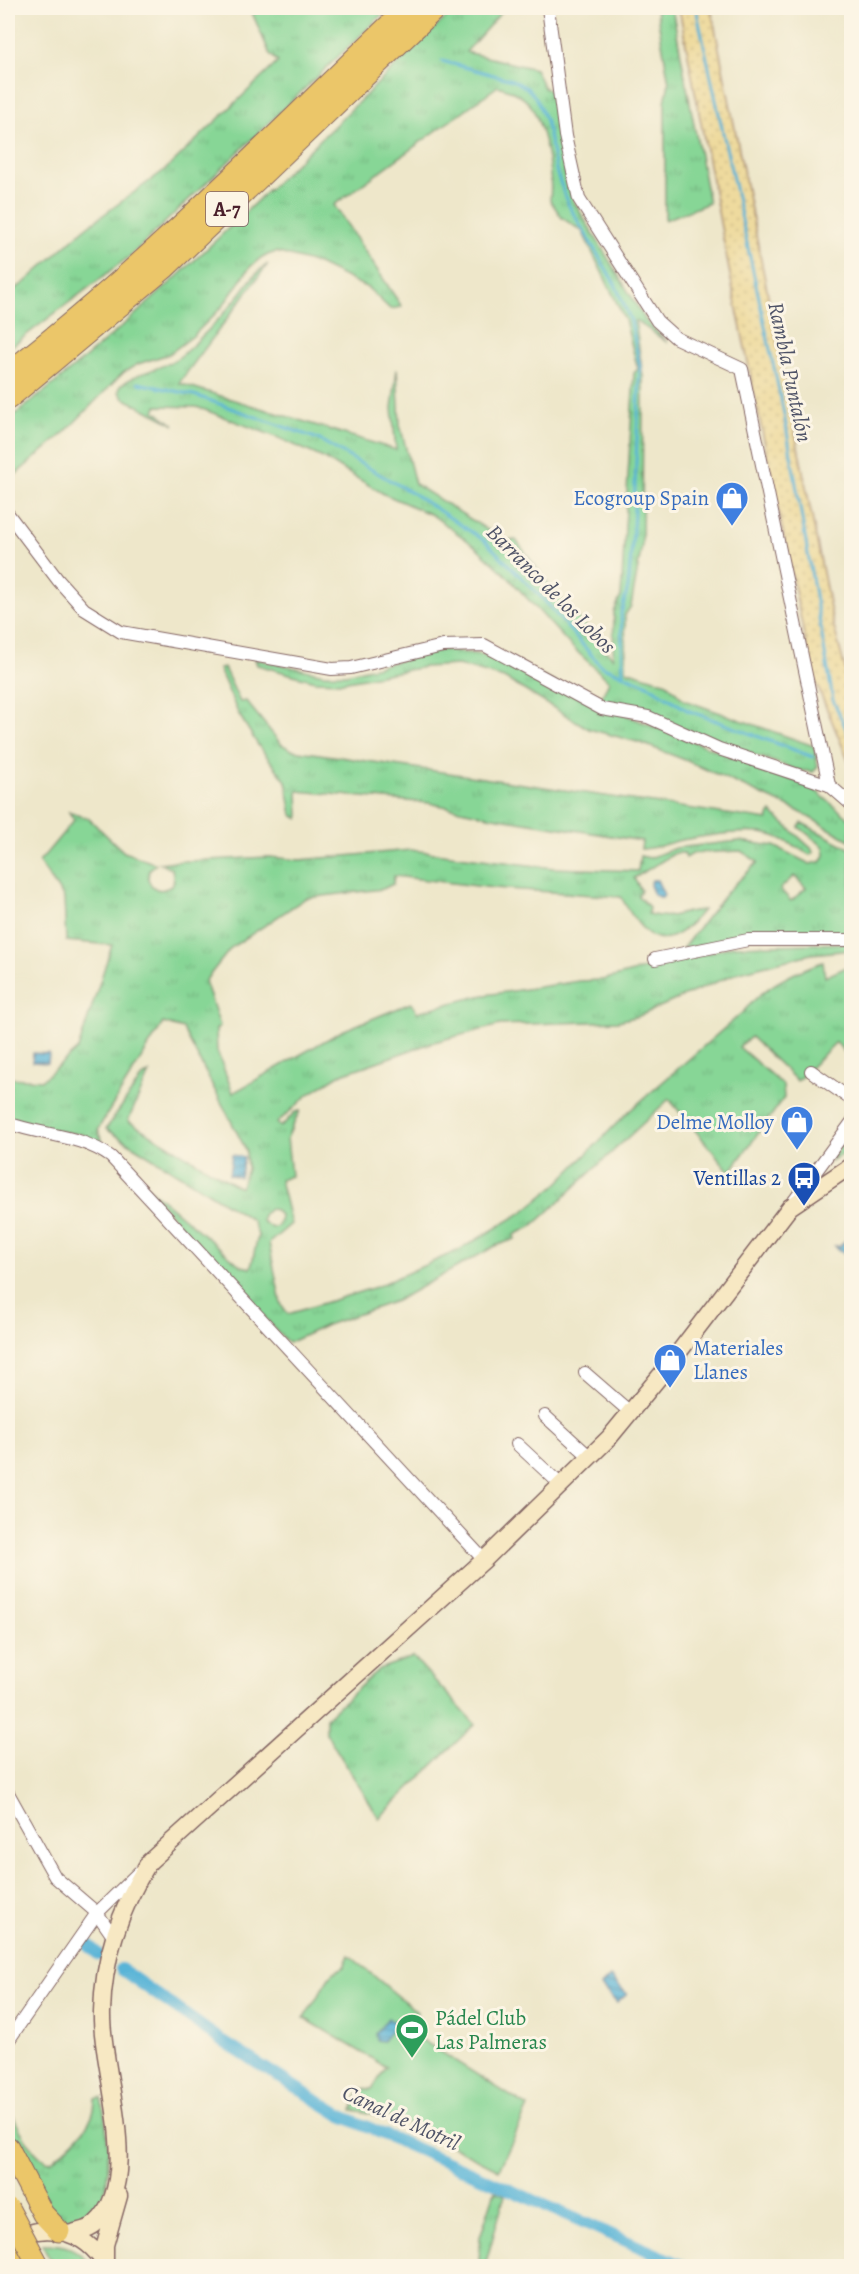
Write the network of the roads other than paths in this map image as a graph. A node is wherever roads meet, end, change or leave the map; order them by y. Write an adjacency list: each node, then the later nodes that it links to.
1 (407, 8): 4 (highway, A-7)
2 (436, 8): 5 (highway, A-7)
3 (548, 8): 7 (street)
4 (8, 374)
5 (8, 399)
6 (8, 514): 7 (street)
7 (829, 785): 8 (street)
8 (852, 805)
9 (852, 940): 10 (street)
10 (655, 959)
11 (811, 1071): 12 (street)
12 (852, 1100)
13 (852, 1122): 16 (street)
14 (8, 1123): 23 (street)
15 (852, 1165): 16 (street)
16 (790, 1207): 18 (street)
17 (585, 1373): 18 (street)
18 (630, 1412): 21 (street)
19 (545, 1416): 21 (street)
20 (518, 1444): 22 (street)
21 (590, 1456): 22 (street)
22 (561, 1485): 23 (street)
23 (484, 1560): 25 (street)
24 (8, 1793): 26 (street)
25 (149, 1862): 26 (street); 27 (street)
26 (97, 1913): 27 (street); 28 (street)
27 (113, 1936): 30 (street)
28 (8, 2041)
29 (8, 2147): 32 (highway)
30 (119, 2157): 32 (street); 35 (street)
31 (8, 2208): 37 (highway, bridge)
32 (64, 2232): 33 (street); 35 (street)
33 (8, 2243)
34 (8, 2252): 36 (highway)
35 (105, 2265)
36 (16, 2266)
37 (39, 2266)

